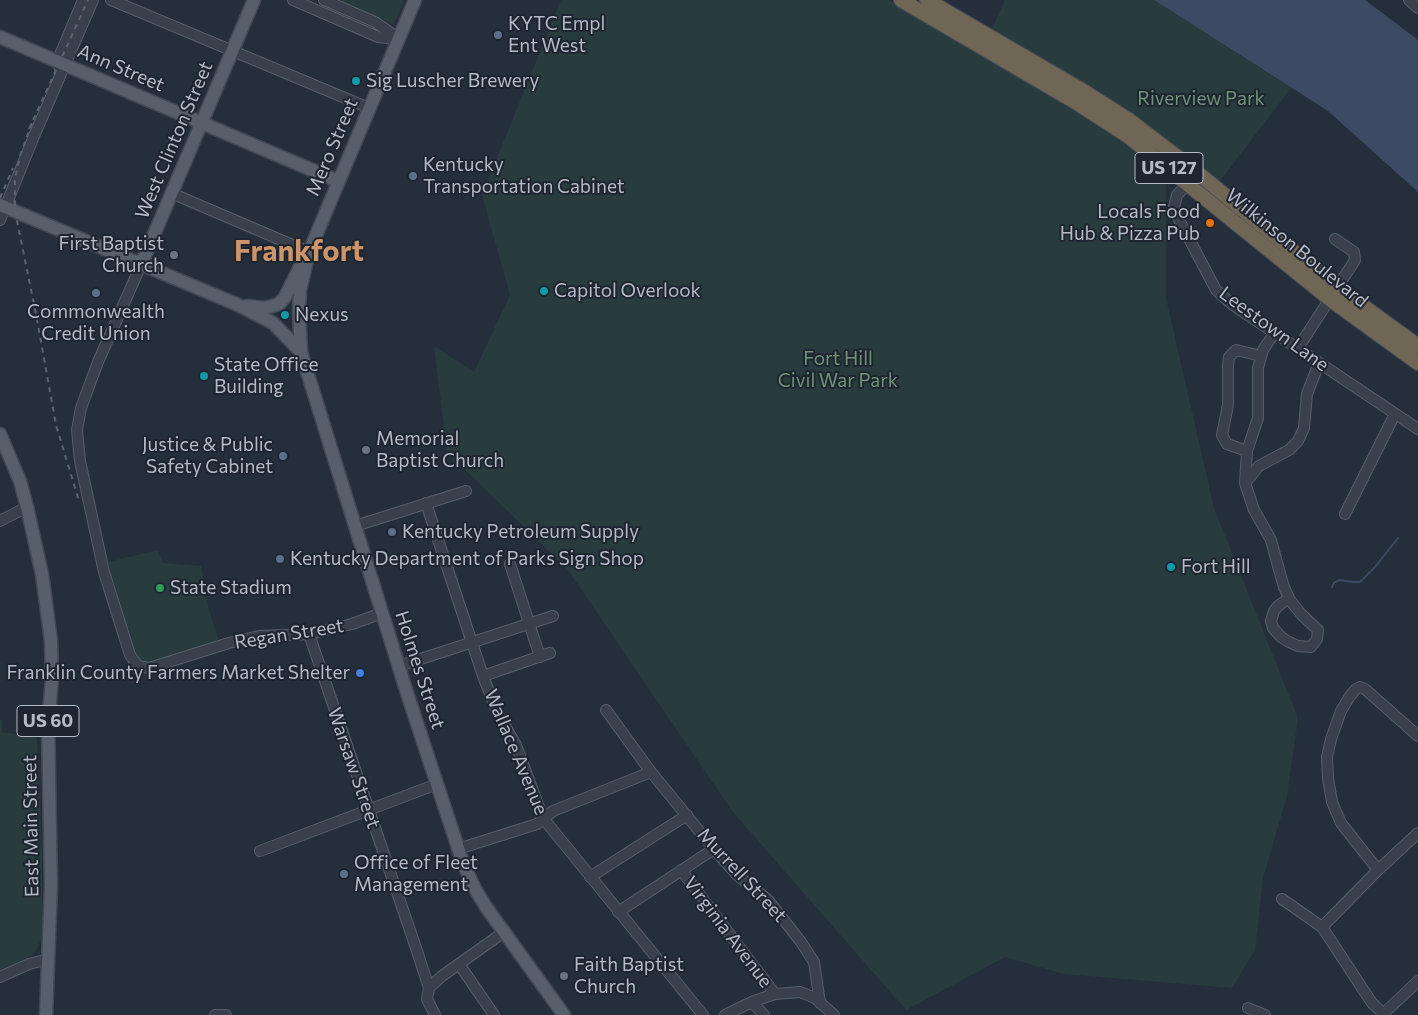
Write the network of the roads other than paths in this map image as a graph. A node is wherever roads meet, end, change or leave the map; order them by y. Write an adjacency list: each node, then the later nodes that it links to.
1 (83, 0): 15 (street)
2 (93, 0): 15 (street)
3 (111, 0): 14 (street)
4 (254, 0): 14 (main road, West Clinton Street)
5 (293, 0): 13 (street)
6 (324, 0): 13 (street)
7 (415, 0): 13 (main road, Mero Street)
8 (901, 0): 20 (highway, Wilkinson Boulevard / US 127)
9 (927, 0): 18 (highway, Wilkinson Boulevard / US 127)
10 (1409, 0): 11 (street)
11 (1418, 8)
12 (0, 37): 15 (main road, Ann Street)
13 (398, 39): 16 (main road, Mero Street)
14 (232, 51): 16 (street); 17 (main road, West Clinton Street)
15 (61, 66): 17 (main road, Ann Street); 22 (street)
16 (369, 108): 19 (main road, Mero Street)
17 (202, 122): 19 (main road, Ann Street); 21 (main road, West Clinton Street)
18 (1198, 173): 20 (street, Leestown Lane); 27 (highway, Wilkinson Boulevard / US 127)
19 (338, 181): 25 (main road, Mero Street)
20 (1188, 184): 28 (highway, Wilkinson Boulevard / US 127); 31 (street, Leestown Lane)
21 (172, 194): 25 (street); 26 (main road, West Clinton Street)
22 (3, 206): 23 (street); 26 (main road)
23 (0, 220)
24 (1335, 239): 27 (street)
25 (308, 252): 29 (main road); 30 (main road, Mero Street)
26 (141, 265): 29 (main road); 58 (street, West Clinton Street)
27 (1338, 288): 28 (street); 32 (highway, Wilkinson Boulevard / US 127)
28 (1331, 300): 33 (street); 37 (highway, Wilkinson Boulevard / US 127)
29 (236, 304): 34 (main road)
30 (298, 312): 34 (main road, Holmes Street)
31 (1275, 332): 33 (street, Leestown Lane); 35 (street)
32 (1418, 346)
33 (1298, 348): 36 (street, Leestown Lane)
34 (301, 352): 48 (main road, Holmes Street)
35 (1261, 356): 41 (street); 41 (street)
36 (1319, 363): 38 (street, Leestown Lane); 42 (street)
37 (1418, 363)
38 (1395, 414): 39 (street, Leestown Lane); 46 (street)
39 (1418, 429)
40 (0, 434): 45 (main road, East Main Street / US 60)
41 (1247, 451): 42 (street)
42 (1250, 467): 50 (street)
43 (466, 490): 44 (street)
44 (426, 503): 48 (street); 55 (street, Wallace Avenue)
45 (27, 506): 47 (street); 79 (main road, East Main Street / US 60)
46 (1345, 514)
47 (0, 520)
48 (355, 526): 51 (main road, Holmes Street)
49 (510, 564): 53 (street)
50 (1289, 598): 50 (street)
51 (382, 614): 54 (street, Regan Street); 59 (main road, Holmes Street)
52 (552, 616): 53 (street)
53 (529, 623): 55 (street); 57 (street)
54 (309, 634): 58 (street, Regan Street); 65 (street, Warsaw Street)
55 (472, 642): 59 (street); 60 (street, Wallace Avenue)
56 (550, 653): 57 (street)
57 (540, 657): 60 (street)
58 (138, 666)
59 (399, 666): 64 (main road, Holmes Street)
60 (483, 676): 67 (street, Wallace Avenue)
61 (606, 710): 63 (street, Murrell Street)
62 (1418, 736): 73 (street)
63 (652, 772): 66 (street, Murrell Street); 67 (street)
64 (437, 784): 65 (street); 69 (main road, Holmes Street)
65 (368, 810): 71 (street); 83 (street, Warsaw Street)
66 (687, 815): 70 (street, Murrell Street); 74 (street)
67 (543, 818): 69 (street); 74 (street, Wallace Avenue)
68 (1418, 832): 73 (street)
69 (458, 849): 78 (main road, Holmes Street)
70 (714, 849): 72 (street); 86 (street, Murrell Street)
71 (260, 851)
72 (681, 870): 76 (street); 84 (street, Virginia Avenue)
73 (1378, 870): 77 (street)
74 (590, 878): 76 (street, Wallace Avenue)
75 (1282, 899): 77 (street)
76 (618, 912): 94 (street, Wallace Avenue)
77 (1322, 927): 99 (street)
78 (504, 932): 80 (street); 93 (main road, Holmes Street)
79 (48, 959): 81 (street); 88 (main road, East Main Street / US 60)
80 (459, 964): 83 (street); 92 (street)
81 (0, 977)
82 (1418, 981): 99 (street)
83 (429, 988): 91 (street, Warsaw Street)
84 (775, 994): 85 (street); 86 (street)
85 (752, 1002): 95 (street); 96 (street, Virginia Avenue)
86 (820, 1003): 97 (street)
87 (1248, 1008): 98 (street)
88 (46, 1015)
89 (215, 1015): 90 (street)
90 (226, 1015)
91 (435, 1015)
92 (494, 1015)
93 (564, 1015)
94 (703, 1015)
95 (725, 1015)
96 (764, 1015)
97 (834, 1015)
98 (1265, 1015)
99 (1383, 1015)

